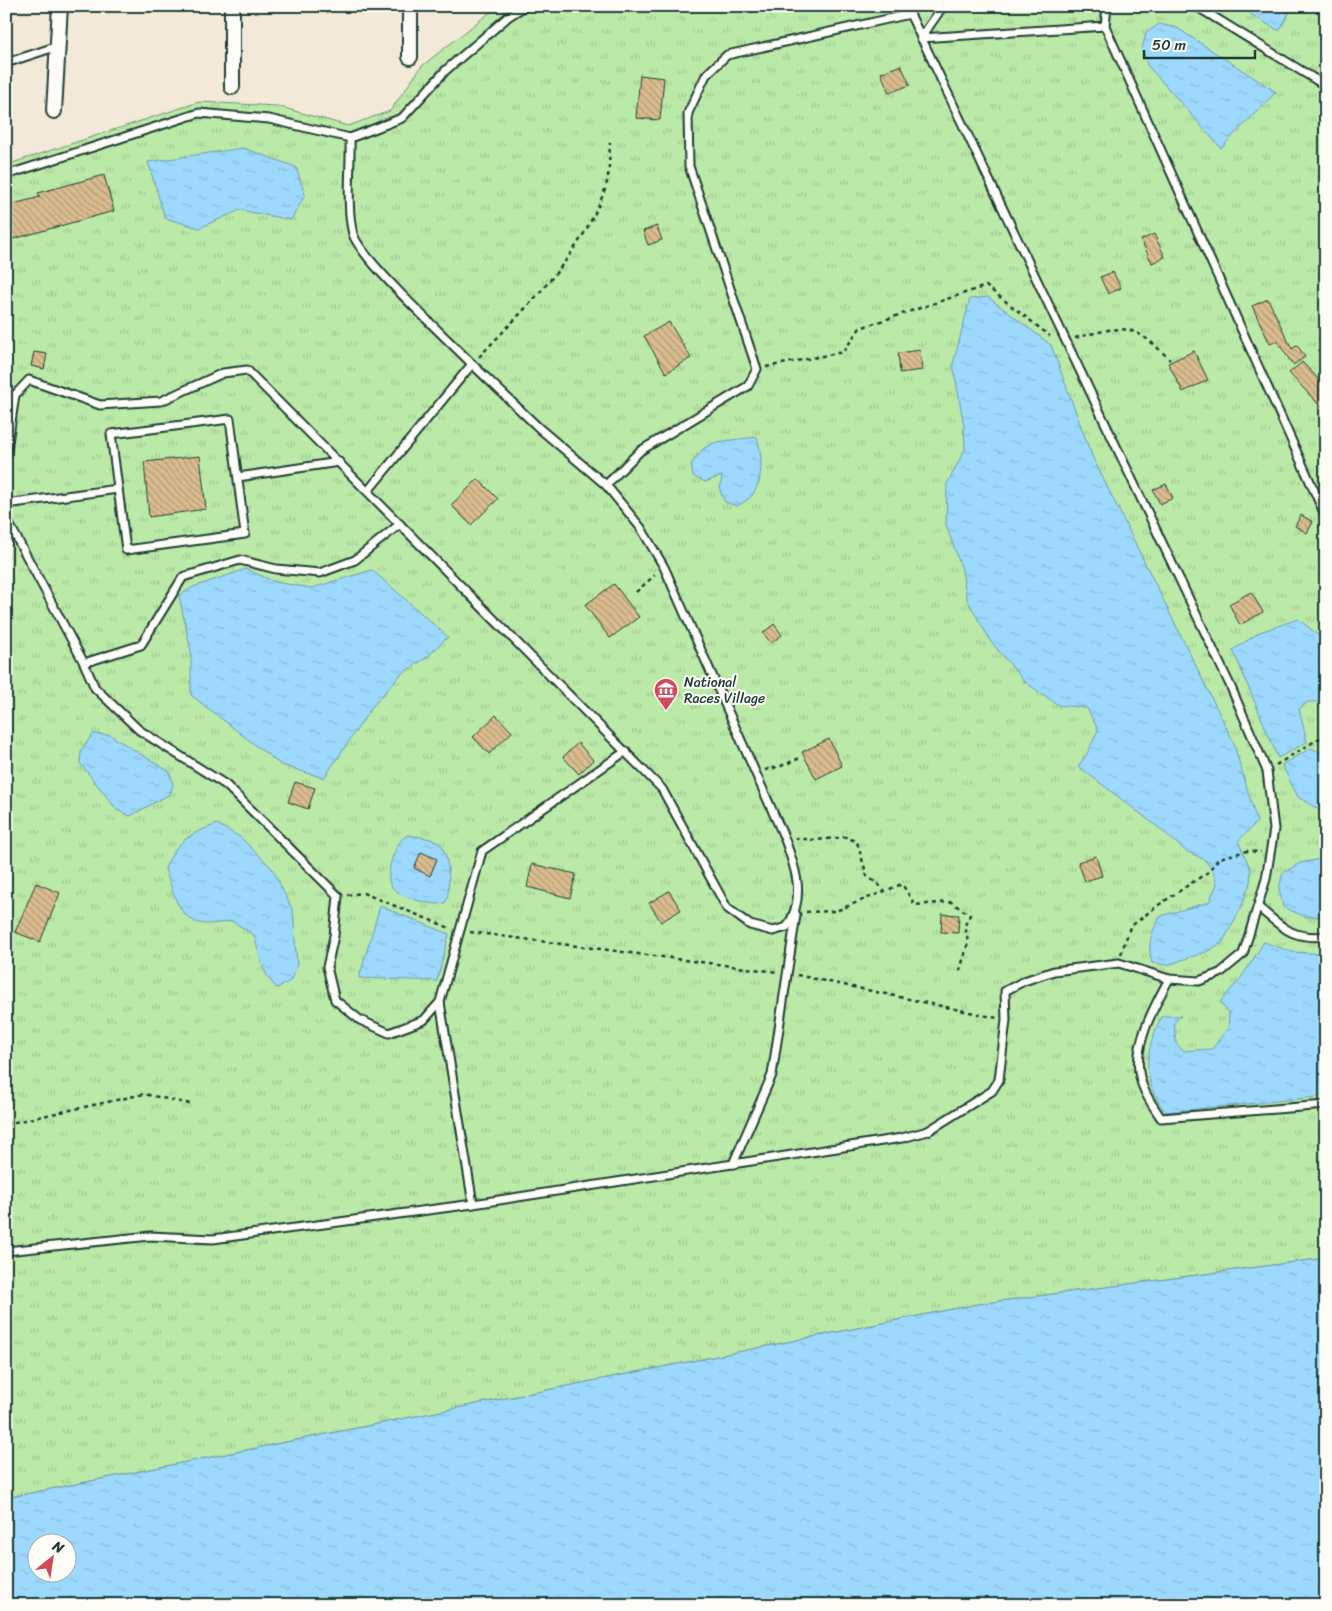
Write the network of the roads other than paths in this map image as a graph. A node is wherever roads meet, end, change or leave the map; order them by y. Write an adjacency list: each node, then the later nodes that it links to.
1 (60, 6): 12 (street)
2 (232, 6): 15 (street)
3 (410, 6): 13 (street)
4 (525, 6): 18 (lane)
5 (906, 6): 9 (lane)
6 (943, 6): 11 (lane)
7 (1107, 6): 10 (lane)
8 (1196, 6): 16 (lane)
9 (910, 14): 11 (lane); 24 (lane)
10 (1105, 26): 11 (lane); 28 (lane)
11 (921, 38): 33 (lane)
12 (58, 46): 14 (lane); 17 (street)
13 (410, 57)
14 (6, 63)
15 (232, 86)
16 (1326, 86)
17 (54, 111)
18 (350, 138): 19 (lane); 20 (lane)
19 (6, 176)
20 (472, 364): 24 (lane); 26 (lane)
21 (6, 456): 22 (lane)
22 (339, 462): 23 (lane); 26 (lane)
23 (238, 477): 25 (lane); 25 (lane)
24 (606, 485): 34 (lane)
25 (118, 490): 27 (lane)
26 (368, 491): 30 (lane)
27 (6, 504)
28 (1326, 516)
29 (6, 518): 31 (lane)
30 (400, 524): 31 (lane); 32 (lane)
31 (84, 663): 37 (lane)
32 (626, 752): 34 (lane); 37 (lane)
33 (1258, 907): 35 (lane); 36 (lane)
34 (796, 912): 39 (lane)
35 (1326, 936)
36 (1170, 979): 38 (lane); 39 (lane)
37 (440, 1002): 40 (lane)
38 (1326, 1105)
39 (733, 1164): 40 (lane)
40 (474, 1204): 41 (lane)
41 (6, 1251)

